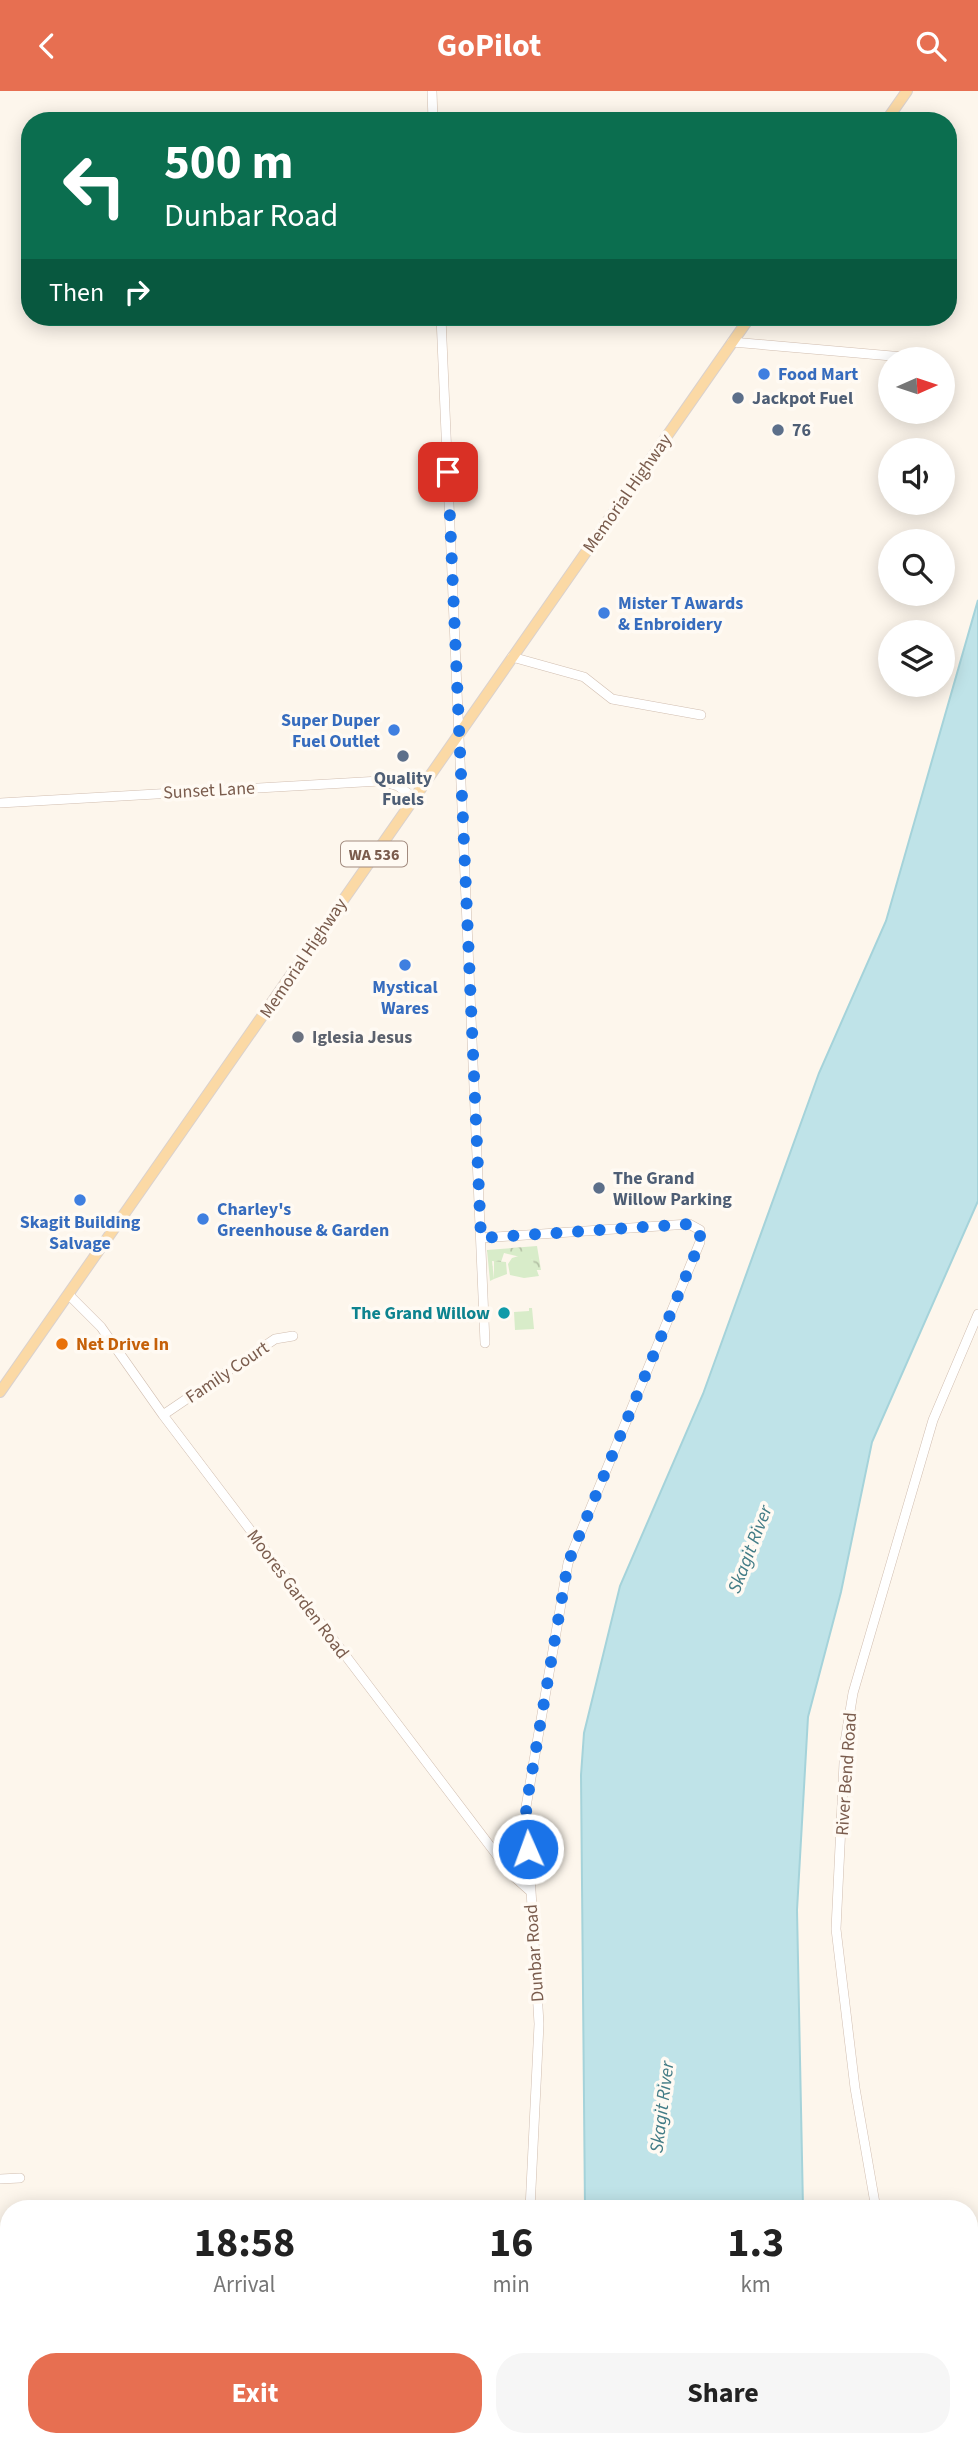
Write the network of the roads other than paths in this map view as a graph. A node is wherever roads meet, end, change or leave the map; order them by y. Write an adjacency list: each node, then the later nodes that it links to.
1 (432, 91): 3 (street)
2 (907, 91): 4 (main road)
3 (433, 112)
4 (892, 112)
5 (441, 326): 11 (street)
6 (744, 326): 7 (main road, Memorial Highway / WA 536)
7 (732, 342): 8 (street); 9 (main road, Memorial Highway / WA 536)
8 (878, 355)
9 (512, 657): 10 (street); 11 (main road, Memorial Highway / WA 536)
10 (701, 715)
11 (459, 733): 12 (main road, Memorial Highway / WA 536); 14 (street)
12 (413, 797): 13 (street, Sunset Lane); 15 (main road, Memorial Highway / WA 536)
13 (0, 803)
14 (481, 1238): 18 (street); 21 (street, Dunbar Road)
15 (69, 1295): 19 (main road, Memorial Highway / WA 536); 20 (street, Moores Garden Road)
16 (978, 1314): 25 (street, River Bend Road)
17 (293, 1336): 20 (street, Family Court)
18 (485, 1343)
19 (0, 1392)
20 (163, 1415): 21 (street, Moores Garden Road)
21 (530, 1891): 24 (street, Dunbar Road)
22 (20, 2178): 23 (street)
23 (0, 2179)
24 (530, 2200)
25 (874, 2200)

